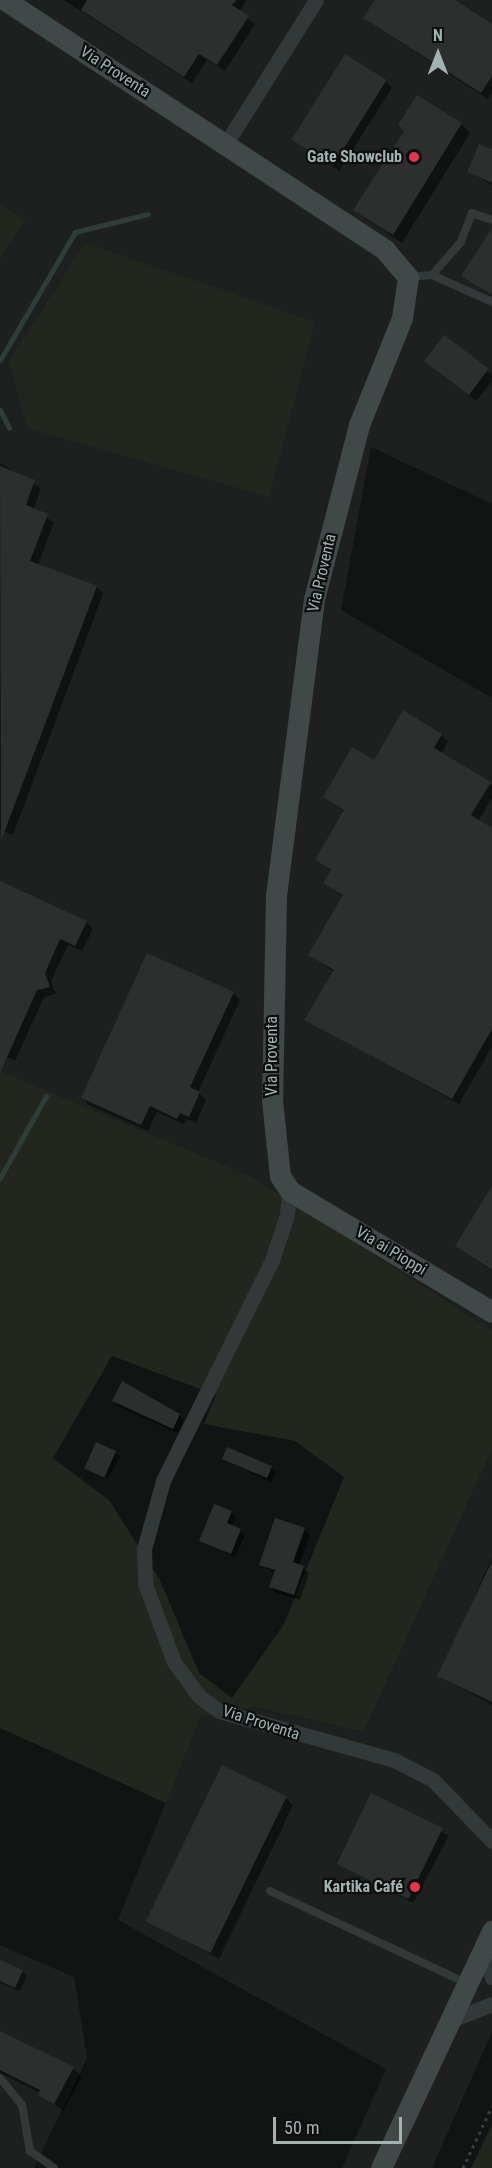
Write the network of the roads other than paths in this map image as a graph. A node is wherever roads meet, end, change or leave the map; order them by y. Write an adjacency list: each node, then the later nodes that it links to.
1 (5, 0): 3 (street, Via Proventa)
2 (316, 0): 3 (street)
3 (225, 145): 6 (street, Via Proventa)
4 (492, 220): 5 (lane)
5 (432, 275): 6 (lane); 7 (lane)
6 (408, 277): 8 (street, Via Proventa)
7 (492, 302)
8 (290, 1191): 9 (street, Via ai Pioppi); 10 (street, Via Proventa)
9 (492, 1312)
10 (492, 1841)
11 (270, 1891): 14 (lane)
12 (488, 1940): 13 (street); 14 (street)
13 (492, 1978)
14 (466, 1983): 16 (street)
15 (492, 2004): 16 (street)
16 (449, 2021): 19 (street)
17 (0, 2078): 18 (lane)
18 (54, 2168)
19 (381, 2168)

